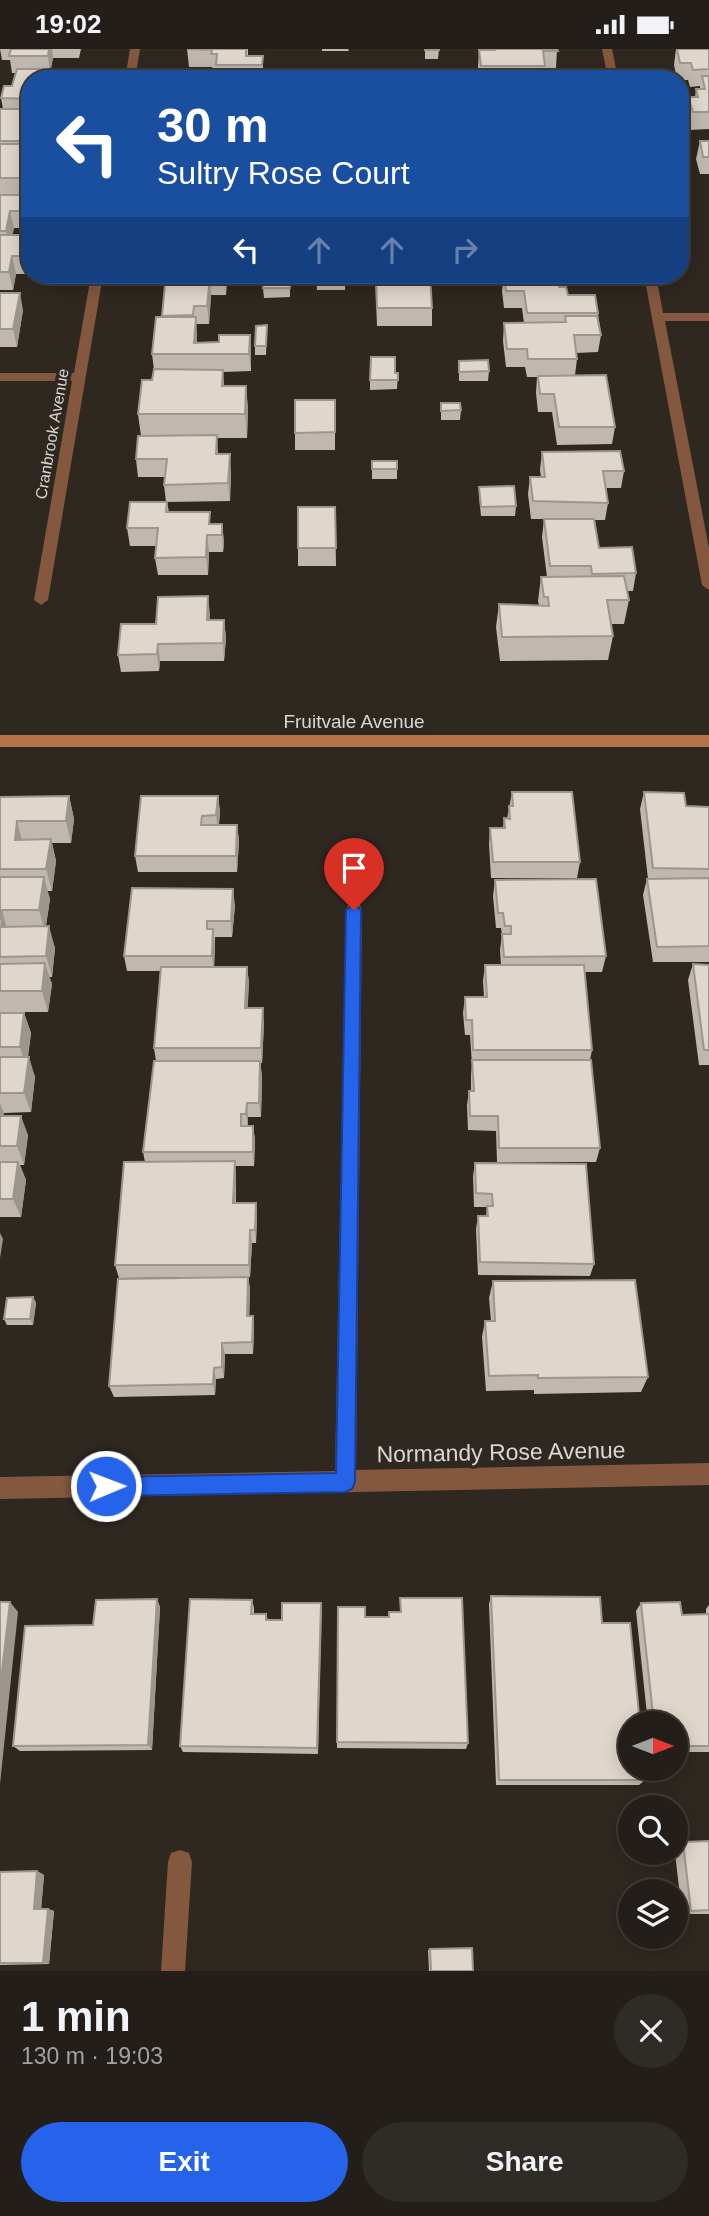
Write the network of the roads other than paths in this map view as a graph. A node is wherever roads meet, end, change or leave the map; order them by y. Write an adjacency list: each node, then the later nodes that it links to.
1 (135, 49): 3 (street)
2 (607, 49): 4 (street)
3 (132, 70)
4 (610, 70)
5 (95, 284): 10 (street, Cranbrook Avenue)
6 (652, 284): 7 (street)
7 (658, 317): 8 (street); 11 (street)
8 (709, 317)
9 (0, 377): 10 (street)
10 (79, 377): 12 (street, Cranbrook Avenue)
11 (709, 585)
12 (41, 600)
13 (0, 741): 14 (main road, Fruitvale Avenue)
14 (709, 741)
15 (354, 910): 17 (street)
16 (709, 1474): 17 (street, Normandy Rose Avenue)
17 (345, 1482): 18 (street, Normandy Rose Avenue)
18 (0, 1488)
19 (180, 1861): 20 (street)
20 (173, 1971)

